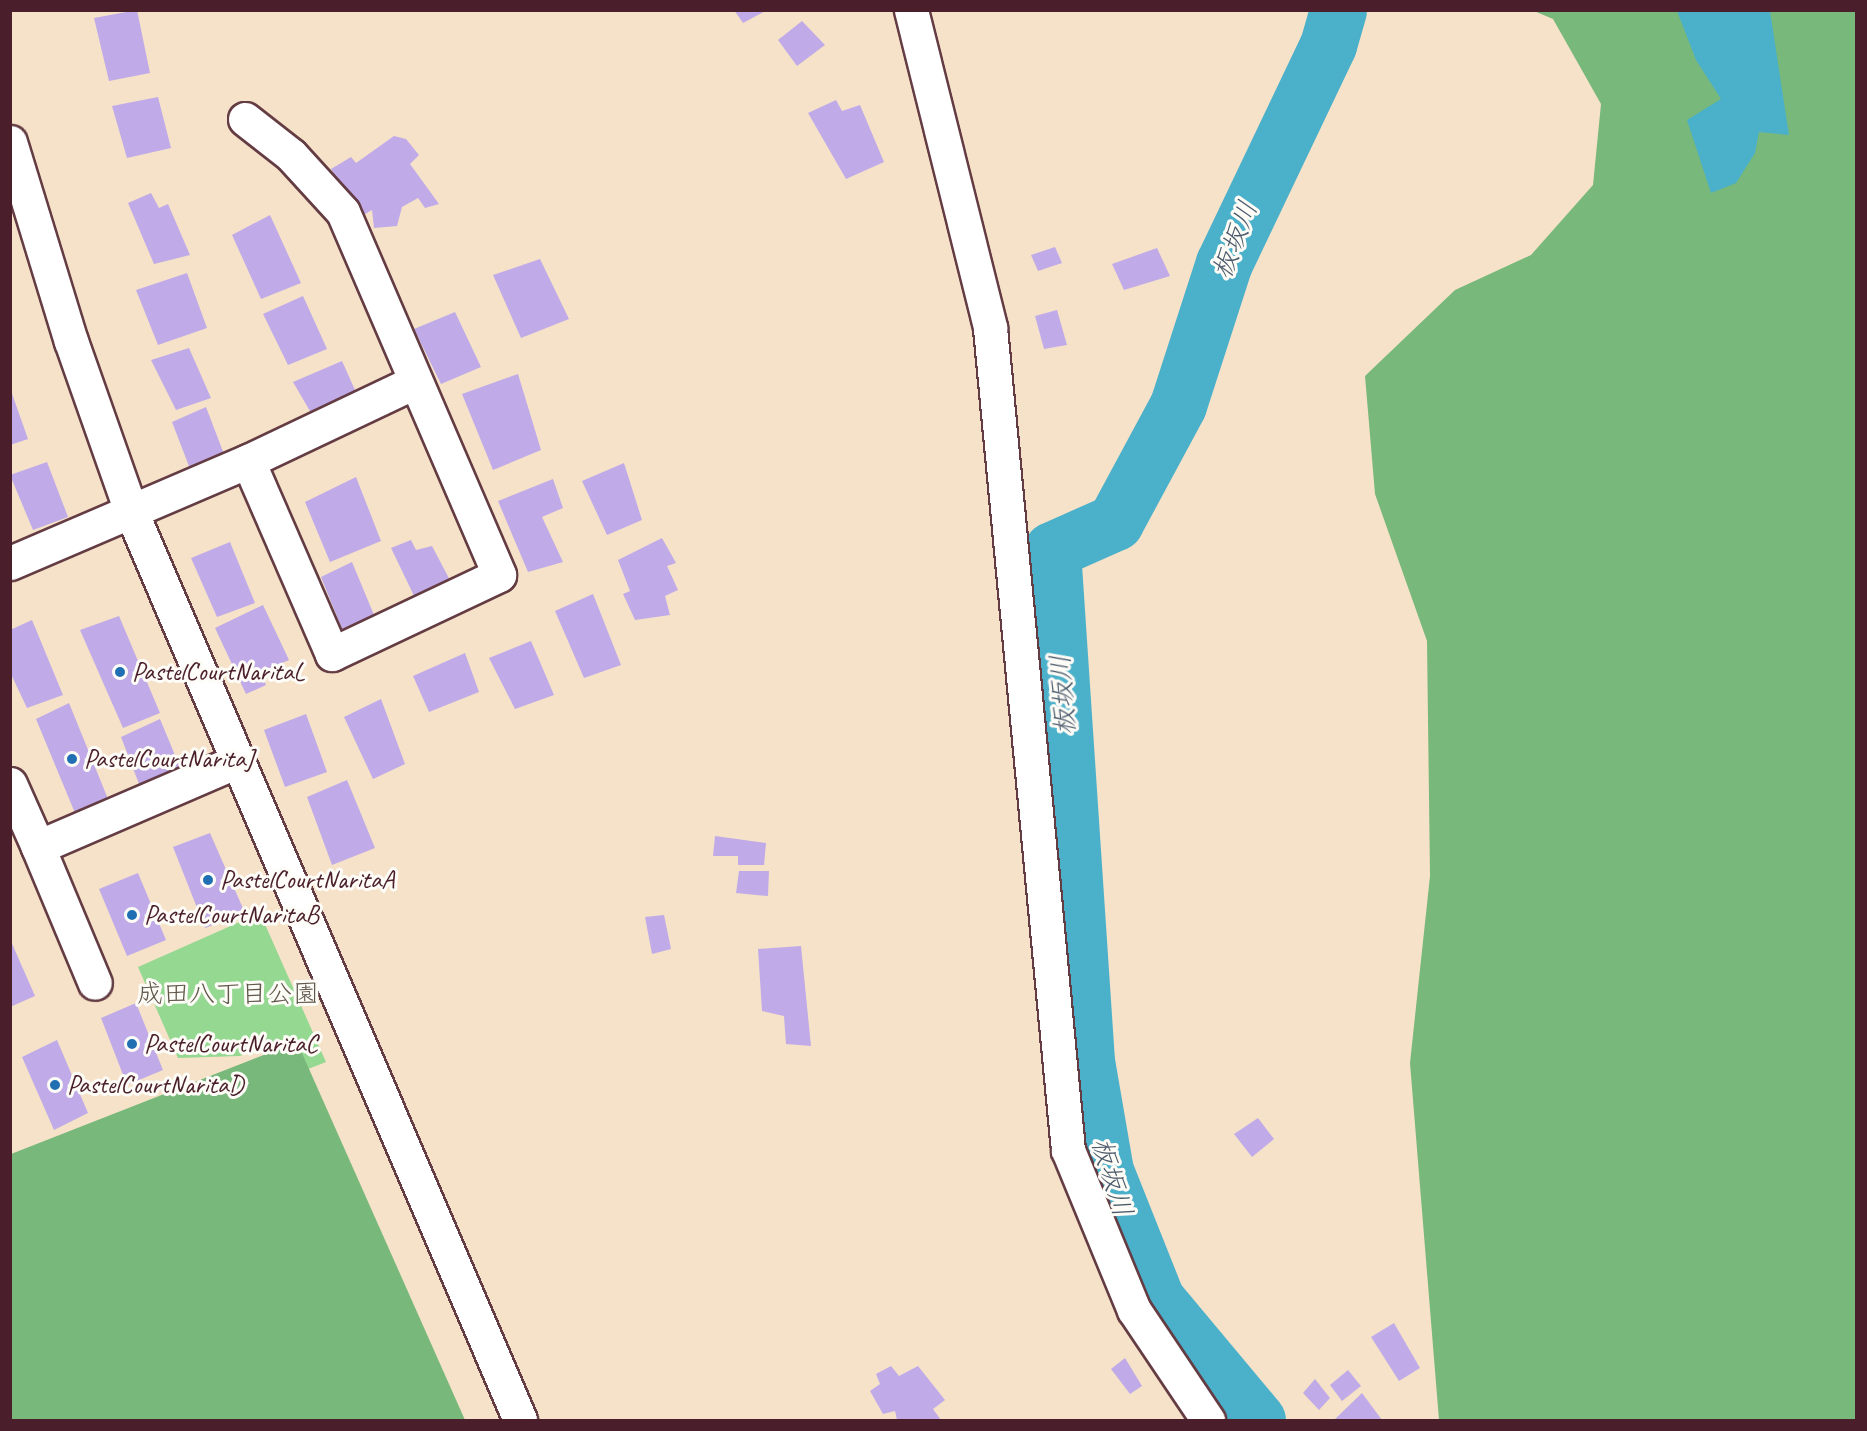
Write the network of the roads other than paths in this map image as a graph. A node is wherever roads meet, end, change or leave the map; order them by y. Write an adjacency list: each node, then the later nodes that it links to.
1 (911, 10): 13 (street)
2 (245, 119): 4 (street)
3 (10, 142): 6 (street)
4 (414, 382): 5 (street); 5 (street)
5 (248, 461): 6 (street)
6 (130, 509): 7 (street); 8 (street)
7 (10, 563)
8 (235, 762): 10 (street); 12 (street)
9 (10, 784): 10 (street)
10 (38, 847): 11 (street)
11 (94, 983)
12 (520, 1420)
13 (1208, 1420)

